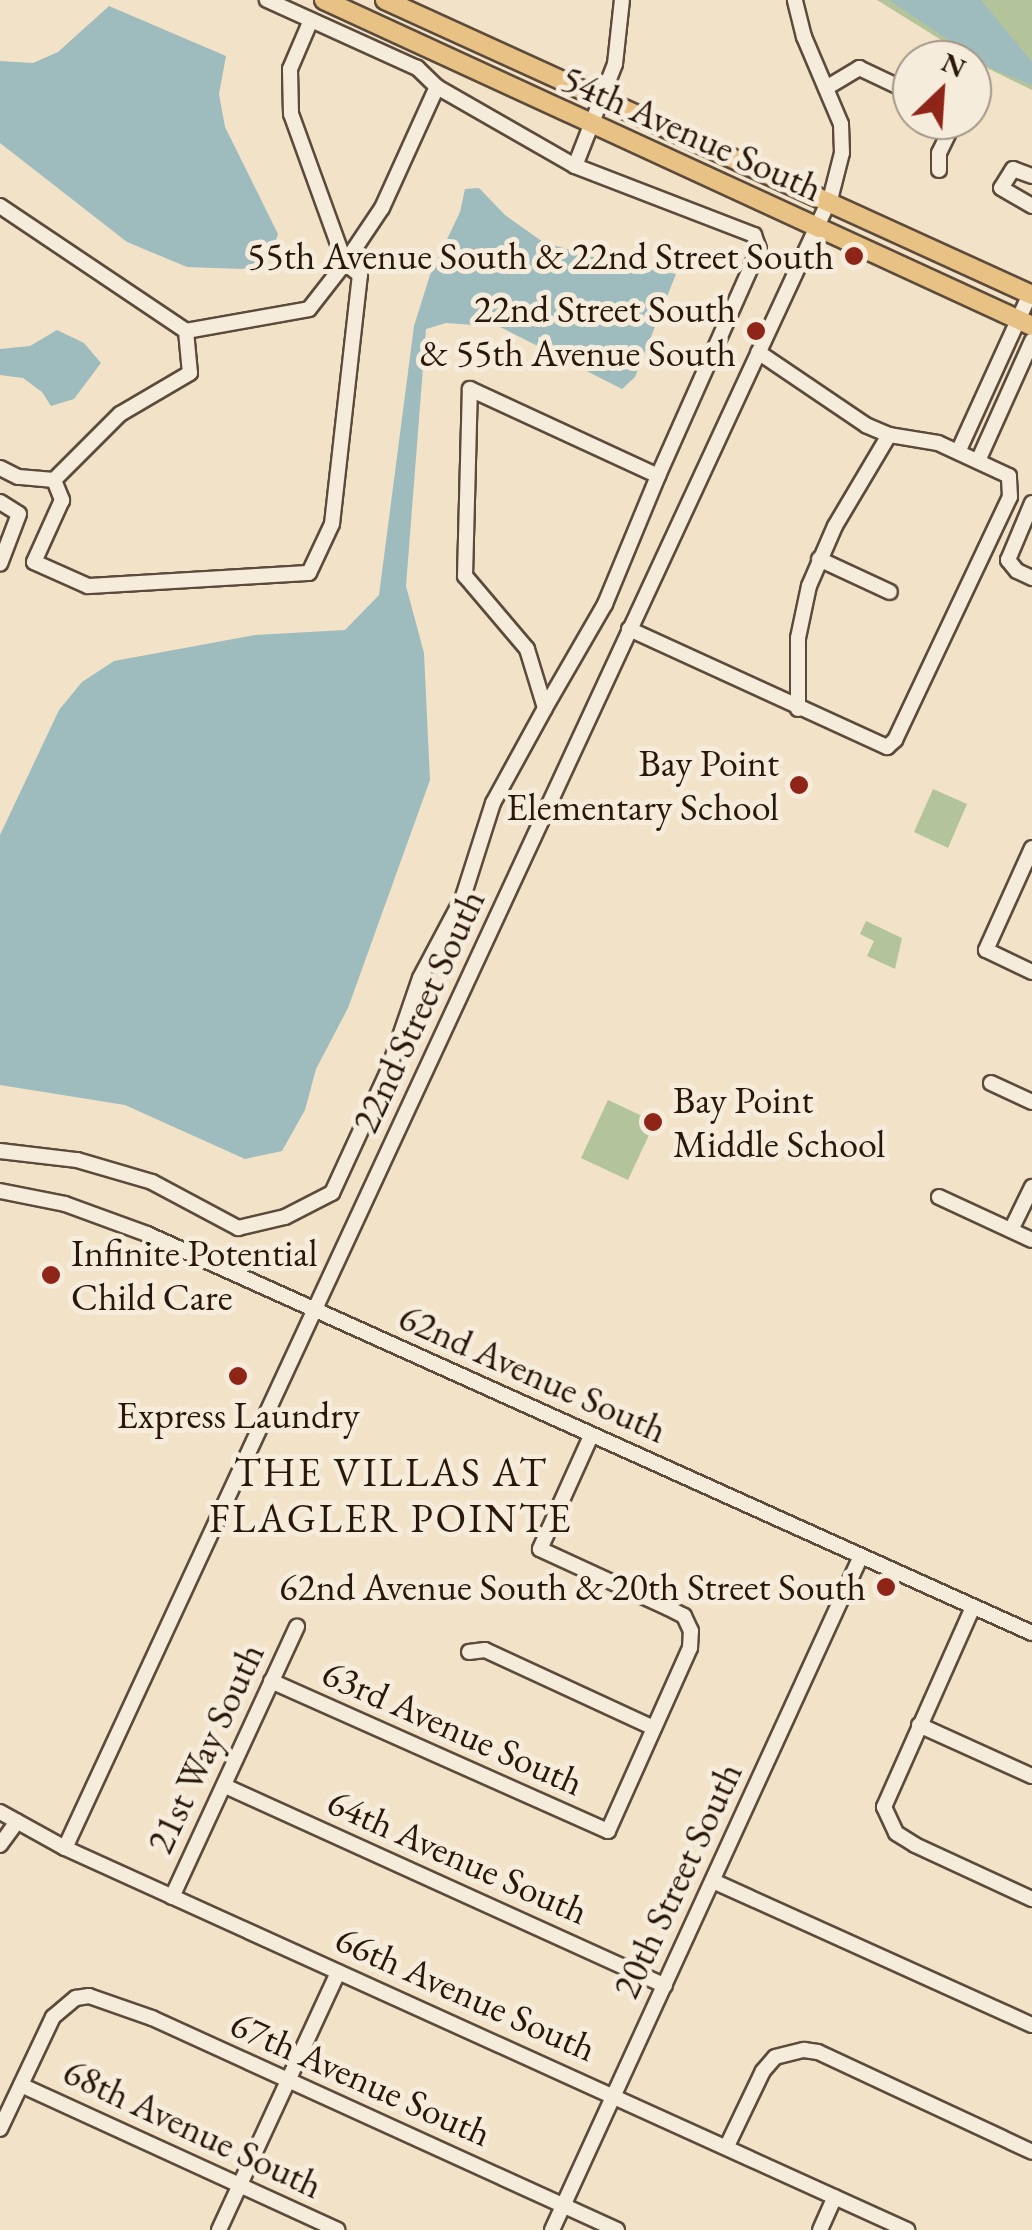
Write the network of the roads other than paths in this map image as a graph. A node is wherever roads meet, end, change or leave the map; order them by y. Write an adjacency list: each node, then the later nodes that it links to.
1 (266, 0): 6 (street)
2 (324, 0): 11 (main road, 54th Avenue South)
3 (385, 0): 10 (main road, 54th Avenue South)
4 (622, 0): 10 (street)
5 (795, 0): 9 (street, 22nd Street South)
6 (311, 20): 8 (street); 20 (street)
7 (892, 84): 9 (street)
8 (437, 87): 13 (street); 20 (street)
9 (826, 88): 16 (street, 22nd Street South)
10 (604, 100): 11 (street); 16 (main road, 54th Avenue South)
11 (594, 124): 13 (street); 19 (main road, 54th Avenue South)
12 (946, 140): 14 (street)
13 (574, 166): 30 (street)
14 (938, 170)
15 (1032, 176): 18 (street)
16 (828, 201): 19 (street, 22nd Street South); 21 (main road, 54th Avenue South)
17 (0, 206): 23 (street)
18 (1032, 206)
19 (817, 226): 22 (main road, 54th Avenue South); 25 (street, 22nd Street South)
20 (344, 264): 23 (street); 31 (street)
21 (1031, 294): 22 (street)
22 (1025, 322): 27 (street)
23 (186, 332): 31 (street)
24 (1032, 341): 28 (street)
25 (758, 352): 26 (street); 38 (street, 22nd Street South)
26 (889, 435): 27 (street); 34 (street)
27 (958, 452): 28 (street)
28 (978, 460): 40 (street)
29 (0, 468): 31 (street)
30 (658, 476): 39 (street); 39 (street)
31 (54, 480)
32 (0, 502): 35 (street)
33 (1032, 504): 36 (street)
34 (819, 559): 37 (street); 40 (street)
35 (0, 564)
36 (1032, 578)
37 (890, 592)
38 (629, 629): 40 (street); 51 (street, 22nd Street South)
39 (544, 708): 45 (street)
40 (798, 709)
41 (1032, 848): 42 (street)
42 (1032, 972)
43 (991, 1083): 44 (street)
44 (1032, 1102)
45 (0, 1151)
46 (1032, 1187): 49 (street)
47 (0, 1191): 51 (street, 62nd Avenue South)
48 (939, 1197): 49 (street)
49 (1012, 1230): 50 (street)
50 (1032, 1240)
51 (315, 1310): 52 (street, 62nd Avenue South); 66 (street, 22nd Street South)
52 (591, 1436): 53 (street, 62nd Avenue South); 60 (street)
53 (861, 1556): 54 (street, 62nd Avenue South); 67 (street, 20th Street South)
54 (973, 1607): 56 (street, 62nd Avenue South); 59 (street)
55 (297, 1626): 58 (street, 21st Way South)
56 (1032, 1633)
57 (468, 1652): 60 (street)
58 (272, 1682): 60 (street, 63rd Avenue South); 62 (street, 21st Way South)
59 (919, 1725): 61 (street); 69 (street)
60 (654, 1728)
61 (1032, 1776)
62 (225, 1786): 68 (street, 21st Way South); 71 (street, 64th Avenue South)
63 (0, 1812): 64 (street, 66th Avenue South)
64 (18, 1822): 65 (street); 66 (street, 66th Avenue South)
65 (0, 1846)
66 (65, 1848): 68 (street, 66th Avenue South)
67 (713, 1880): 71 (street, 20th Street South); 72 (street)
68 (172, 1897): 70 (street, 66th Avenue South)
69 (1032, 1898)
70 (338, 1972): 73 (street); 75 (street, 66th Avenue South)
71 (665, 1986): 75 (street, 20th Street South)
72 (1032, 2025)
73 (287, 2081): 74 (street, 67th Avenue South); 79 (street); 81 (street, 67th Avenue South)
74 (21, 2085): 76 (street); 79 (street, 68th Avenue South)
75 (614, 2096): 77 (street, 66th Avenue South); 81 (street, 20th Street South)
76 (0, 2129)
77 (727, 2146): 78 (street); 80 (street, 66th Avenue South)
78 (1032, 2152)
79 (239, 2186): 82 (street); 83 (street, 68th Avenue South)
80 (835, 2197): 86 (street); 87 (street, 66th Avenue South)
81 (563, 2205): 84 (street, 20th Street South); 85 (street, 67th Avenue South)
82 (219, 2230)
83 (337, 2230)
84 (552, 2230)
85 (617, 2230)
86 (820, 2230)
87 (907, 2230)

